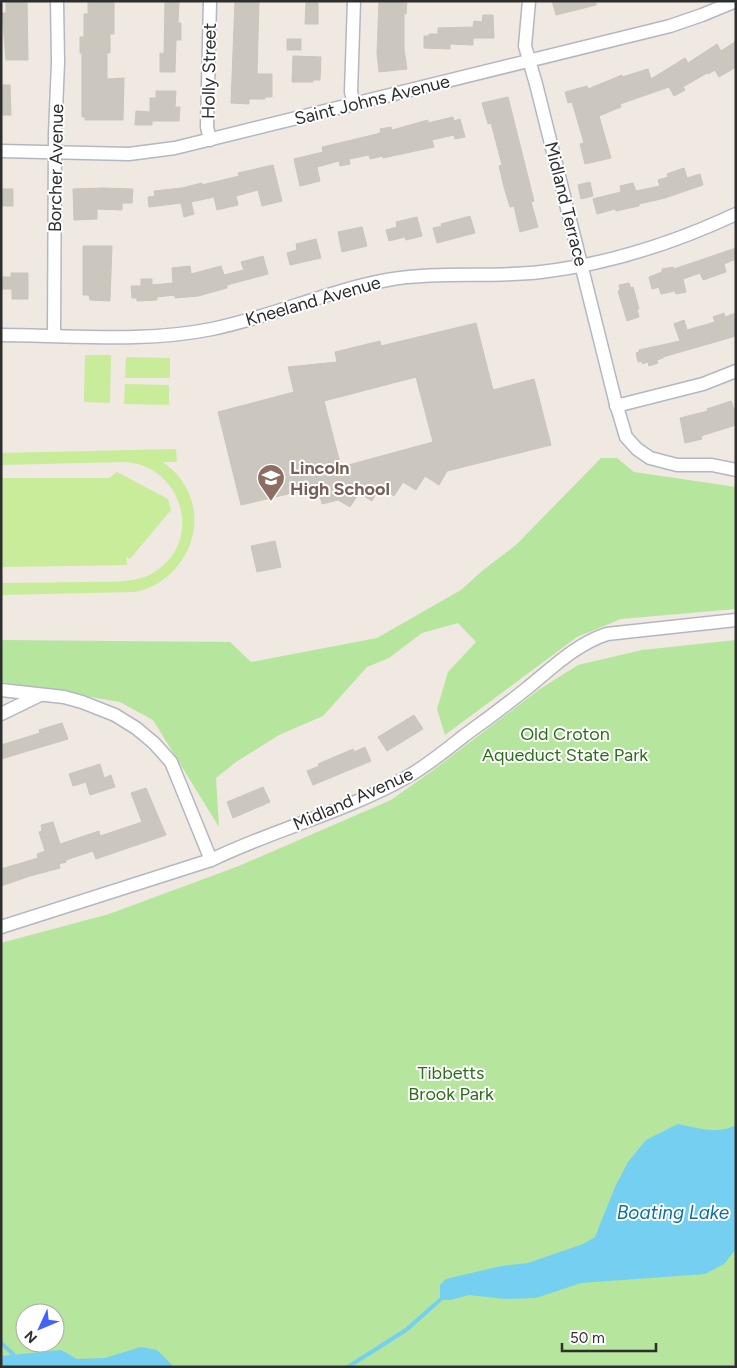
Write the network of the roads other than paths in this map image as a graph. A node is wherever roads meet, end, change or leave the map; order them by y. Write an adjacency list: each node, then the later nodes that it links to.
1 (57, 1): 10 (street, Borcher Avenue)
2 (210, 1): 8 (street, Holly Street)
3 (354, 1): 7 (street)
4 (529, 1): 6 (street, Midland Terrace)
5 (736, 1): 6 (street, Saint Johns Avenue)
6 (530, 61): 7 (street, Saint Johns Avenue); 12 (street, Midland Terrace)
7 (354, 104): 8 (street, Saint Johns Avenue)
8 (210, 140): 10 (street, Saint Johns Avenue)
9 (1, 151): 10 (street, Saint Johns Avenue)
10 (55, 152): 14 (street, Borcher Avenue)
11 (736, 214): 12 (street, Kneeland Avenue)
12 (581, 265): 14 (street, Kneeland Avenue); 16 (street, Midland Terrace)
13 (1, 335): 14 (street, Kneeland Avenue)
14 (54, 335)
15 (736, 371): 16 (street)
16 (616, 406): 17 (street, Midland Terrace)
17 (736, 470)
18 (736, 620): 22 (street, Midland Avenue)
19 (1, 690): 20 (street)
20 (40, 695): 21 (street); 22 (street)
21 (1, 714)
22 (211, 860): 23 (street, Midland Avenue)
23 (1, 927)

